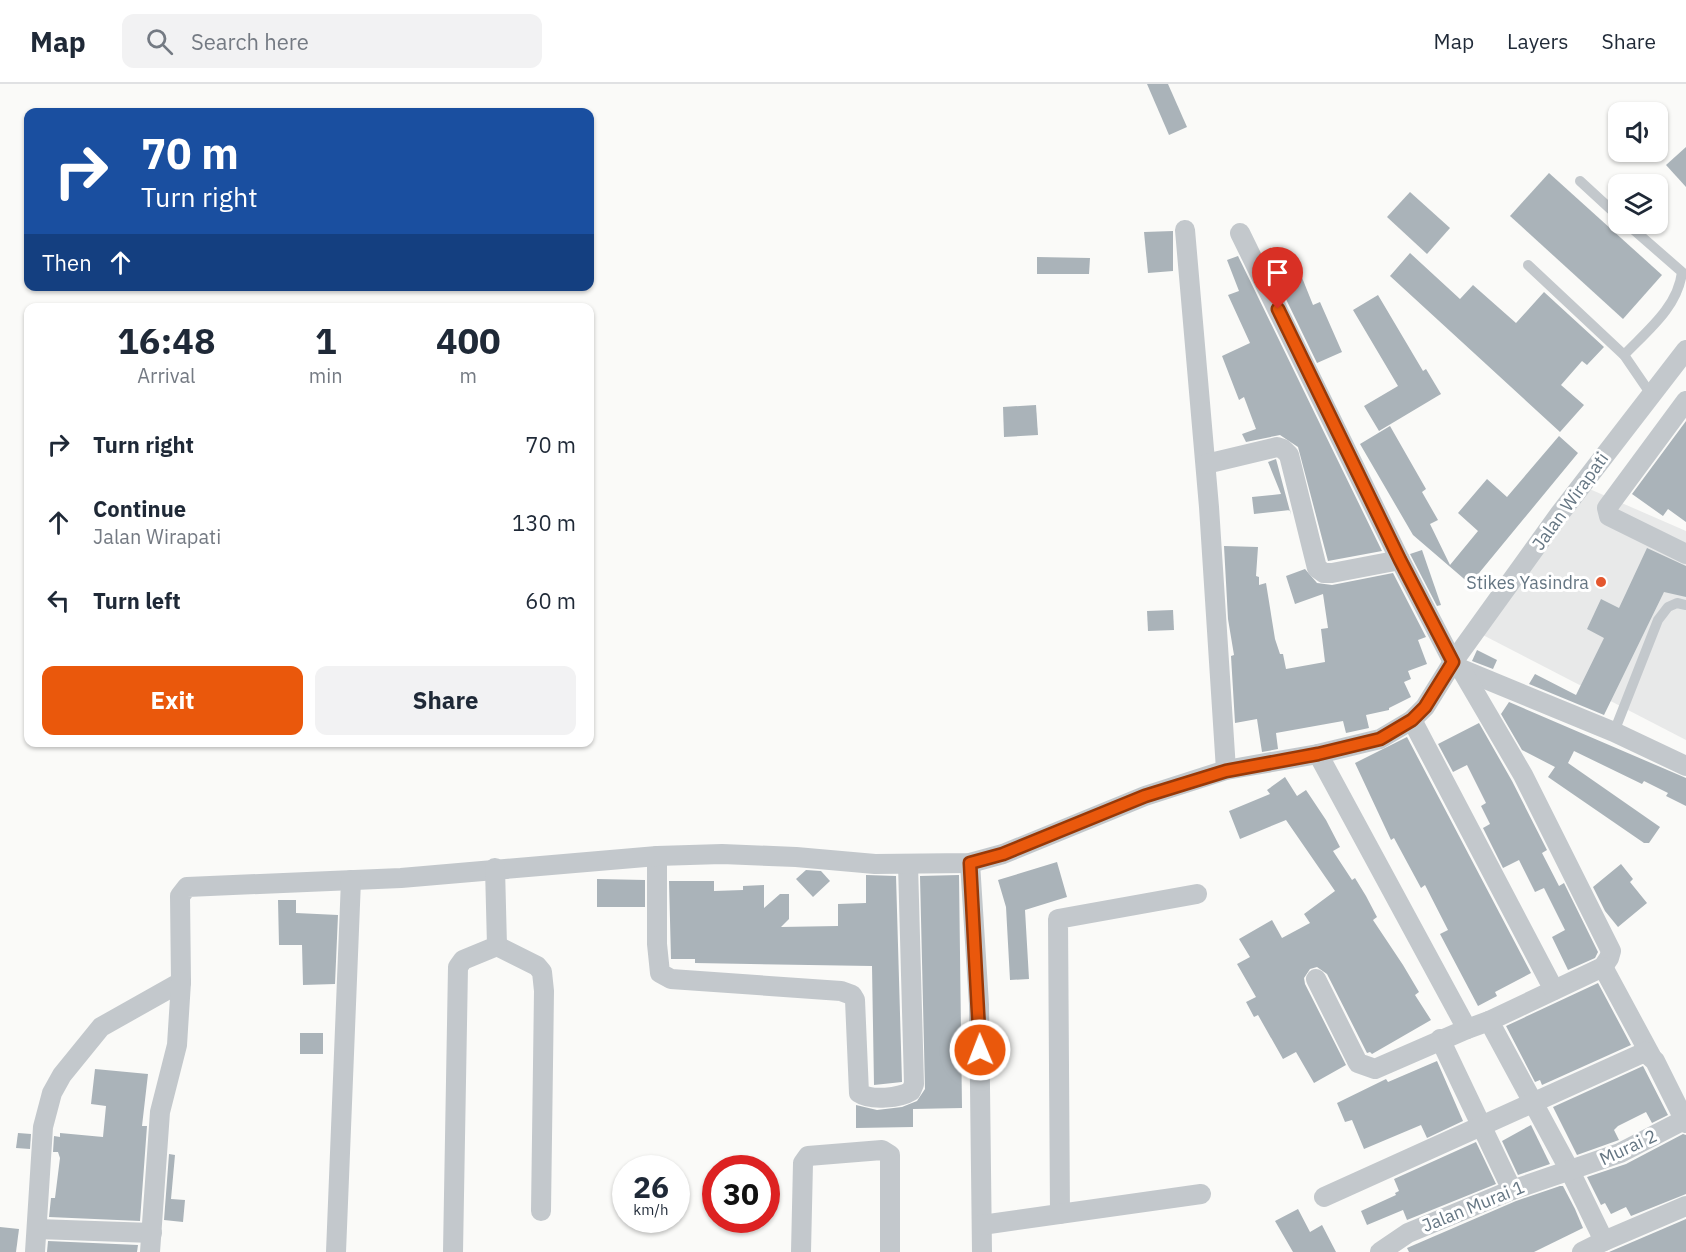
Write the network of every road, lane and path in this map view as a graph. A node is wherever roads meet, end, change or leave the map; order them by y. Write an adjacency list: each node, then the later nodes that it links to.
1 (1580, 181): 2 (lane)
2 (1608, 207)
3 (1185, 230): 11 (street)
4 (1240, 233): 13 (street)
5 (1638, 234): 8 (lane)
6 (1528, 265): 8 (lane)
7 (1686, 350): 9 (street, Jalan Wirapati)
8 (1624, 355): 9 (lane)
9 (1650, 393): 15 (street, Jalan Wirapati)
10 (1686, 401): 12 (street)
11 (1206, 464): 13 (street); 20 (street)
12 (1686, 554)
13 (1400, 560): 15 (street)
14 (1686, 605): 17 (lane)
15 (1457, 666): 16 (street, Jalan Wirapati); 17 (street); 28 (street)
16 (1412, 720): 18 (street, Jalan Wirapati); 31 (street)
17 (1614, 732): 19 (street)
18 (1318, 754): 20 (street, Jalan Wirapati); 33 (street)
19 (1686, 766)
20 (1226, 771): 22 (street, Jalan Wirapati)
21 (657, 856): 23 (street, Jalan Wirapati); 23 (street); 24 (street, Jalan Wirapati)
22 (970, 863): 23 (street, Jalan Wirapati); 46 (street)
23 (908, 864)
24 (495, 868): 25 (street, Jalan Wirapati); 27 (street)
25 (351, 880): 30 (street, Jalan Wirapati); 51 (street)
26 (1197, 894): 45 (street)
27 (497, 946): 44 (street); 52 (street)
28 (1603, 967): 31 (street); 35 (street)
29 (1317, 980): 34 (street)
30 (180, 982): 47 (street); 49 (street, Jalan Wirapati)
31 (1554, 990): 32 (street)
32 (1489, 1021): 33 (street); 36 (street)
33 (1467, 1029): 34 (street)
34 (1440, 1039): 38 (street)
35 (1651, 1056): 36 (street); 37 (street)
36 (1532, 1101): 38 (street); 39 (street)
37 (1685, 1121): 39 (street, Murai 2)
38 (1481, 1126): 40 (street); 42 (street)
39 (1569, 1169): 40 (street, Jalan Murai 1); 48 (street)
40 (1512, 1190): 56 (street, Jalan Murai 1)
41 (1201, 1194): 45 (street)
42 (1324, 1197)
43 (1686, 1206): 48 (street)
44 (541, 1211)
45 (1060, 1214): 46 (street)
46 (982, 1225): 55 (street)
47 (37, 1229): 49 (street); 50 (street)
48 (1604, 1241): 57 (street)
49 (151, 1242)
50 (35, 1252)
51 (336, 1252)
52 (453, 1252)
53 (801, 1252): 54 (street)
54 (890, 1252)
55 (982, 1252)
56 (1380, 1252)
57 (1582, 1252)

